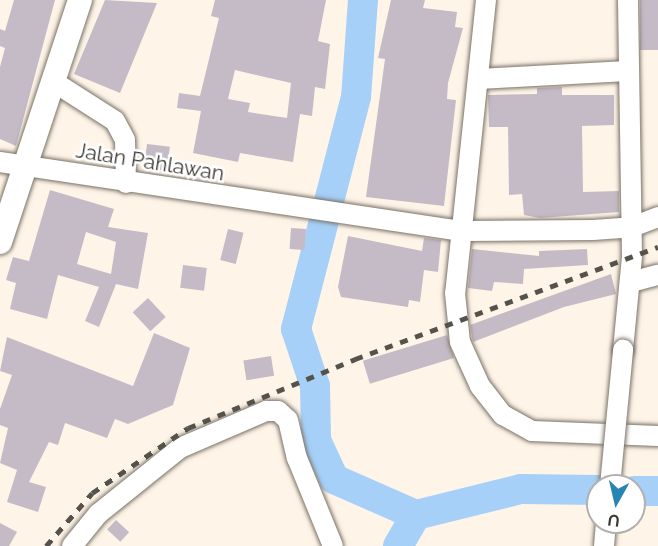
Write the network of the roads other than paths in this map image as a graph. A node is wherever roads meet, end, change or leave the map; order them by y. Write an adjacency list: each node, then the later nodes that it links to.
1 (80, 0): 6 (main road)
2 (486, 0): 5 (street)
3 (628, 0): 4 (street)
4 (627, 71): 5 (street); 11 (street)
5 (479, 79): 12 (street)
6 (54, 82): 8 (main road); 9 (street)
7 (0, 162): 8 (street, Jalan Pahlawan)
8 (27, 166): 9 (street, Jalan Pahlawan); 13 (main road)
9 (126, 183): 12 (street, Jalan Pahlawan)
10 (658, 217): 11 (street, Jalan Pahlawan)
11 (632, 227): 12 (street, Jalan Pahlawan); 15 (street)
12 (462, 231): 16 (street)
13 (0, 242)
14 (658, 275): 15 (street)
15 (631, 282): 17 (street, bridge)
16 (658, 436)
17 (611, 474)
18 (72, 546): 19 (street)
19 (333, 546)

